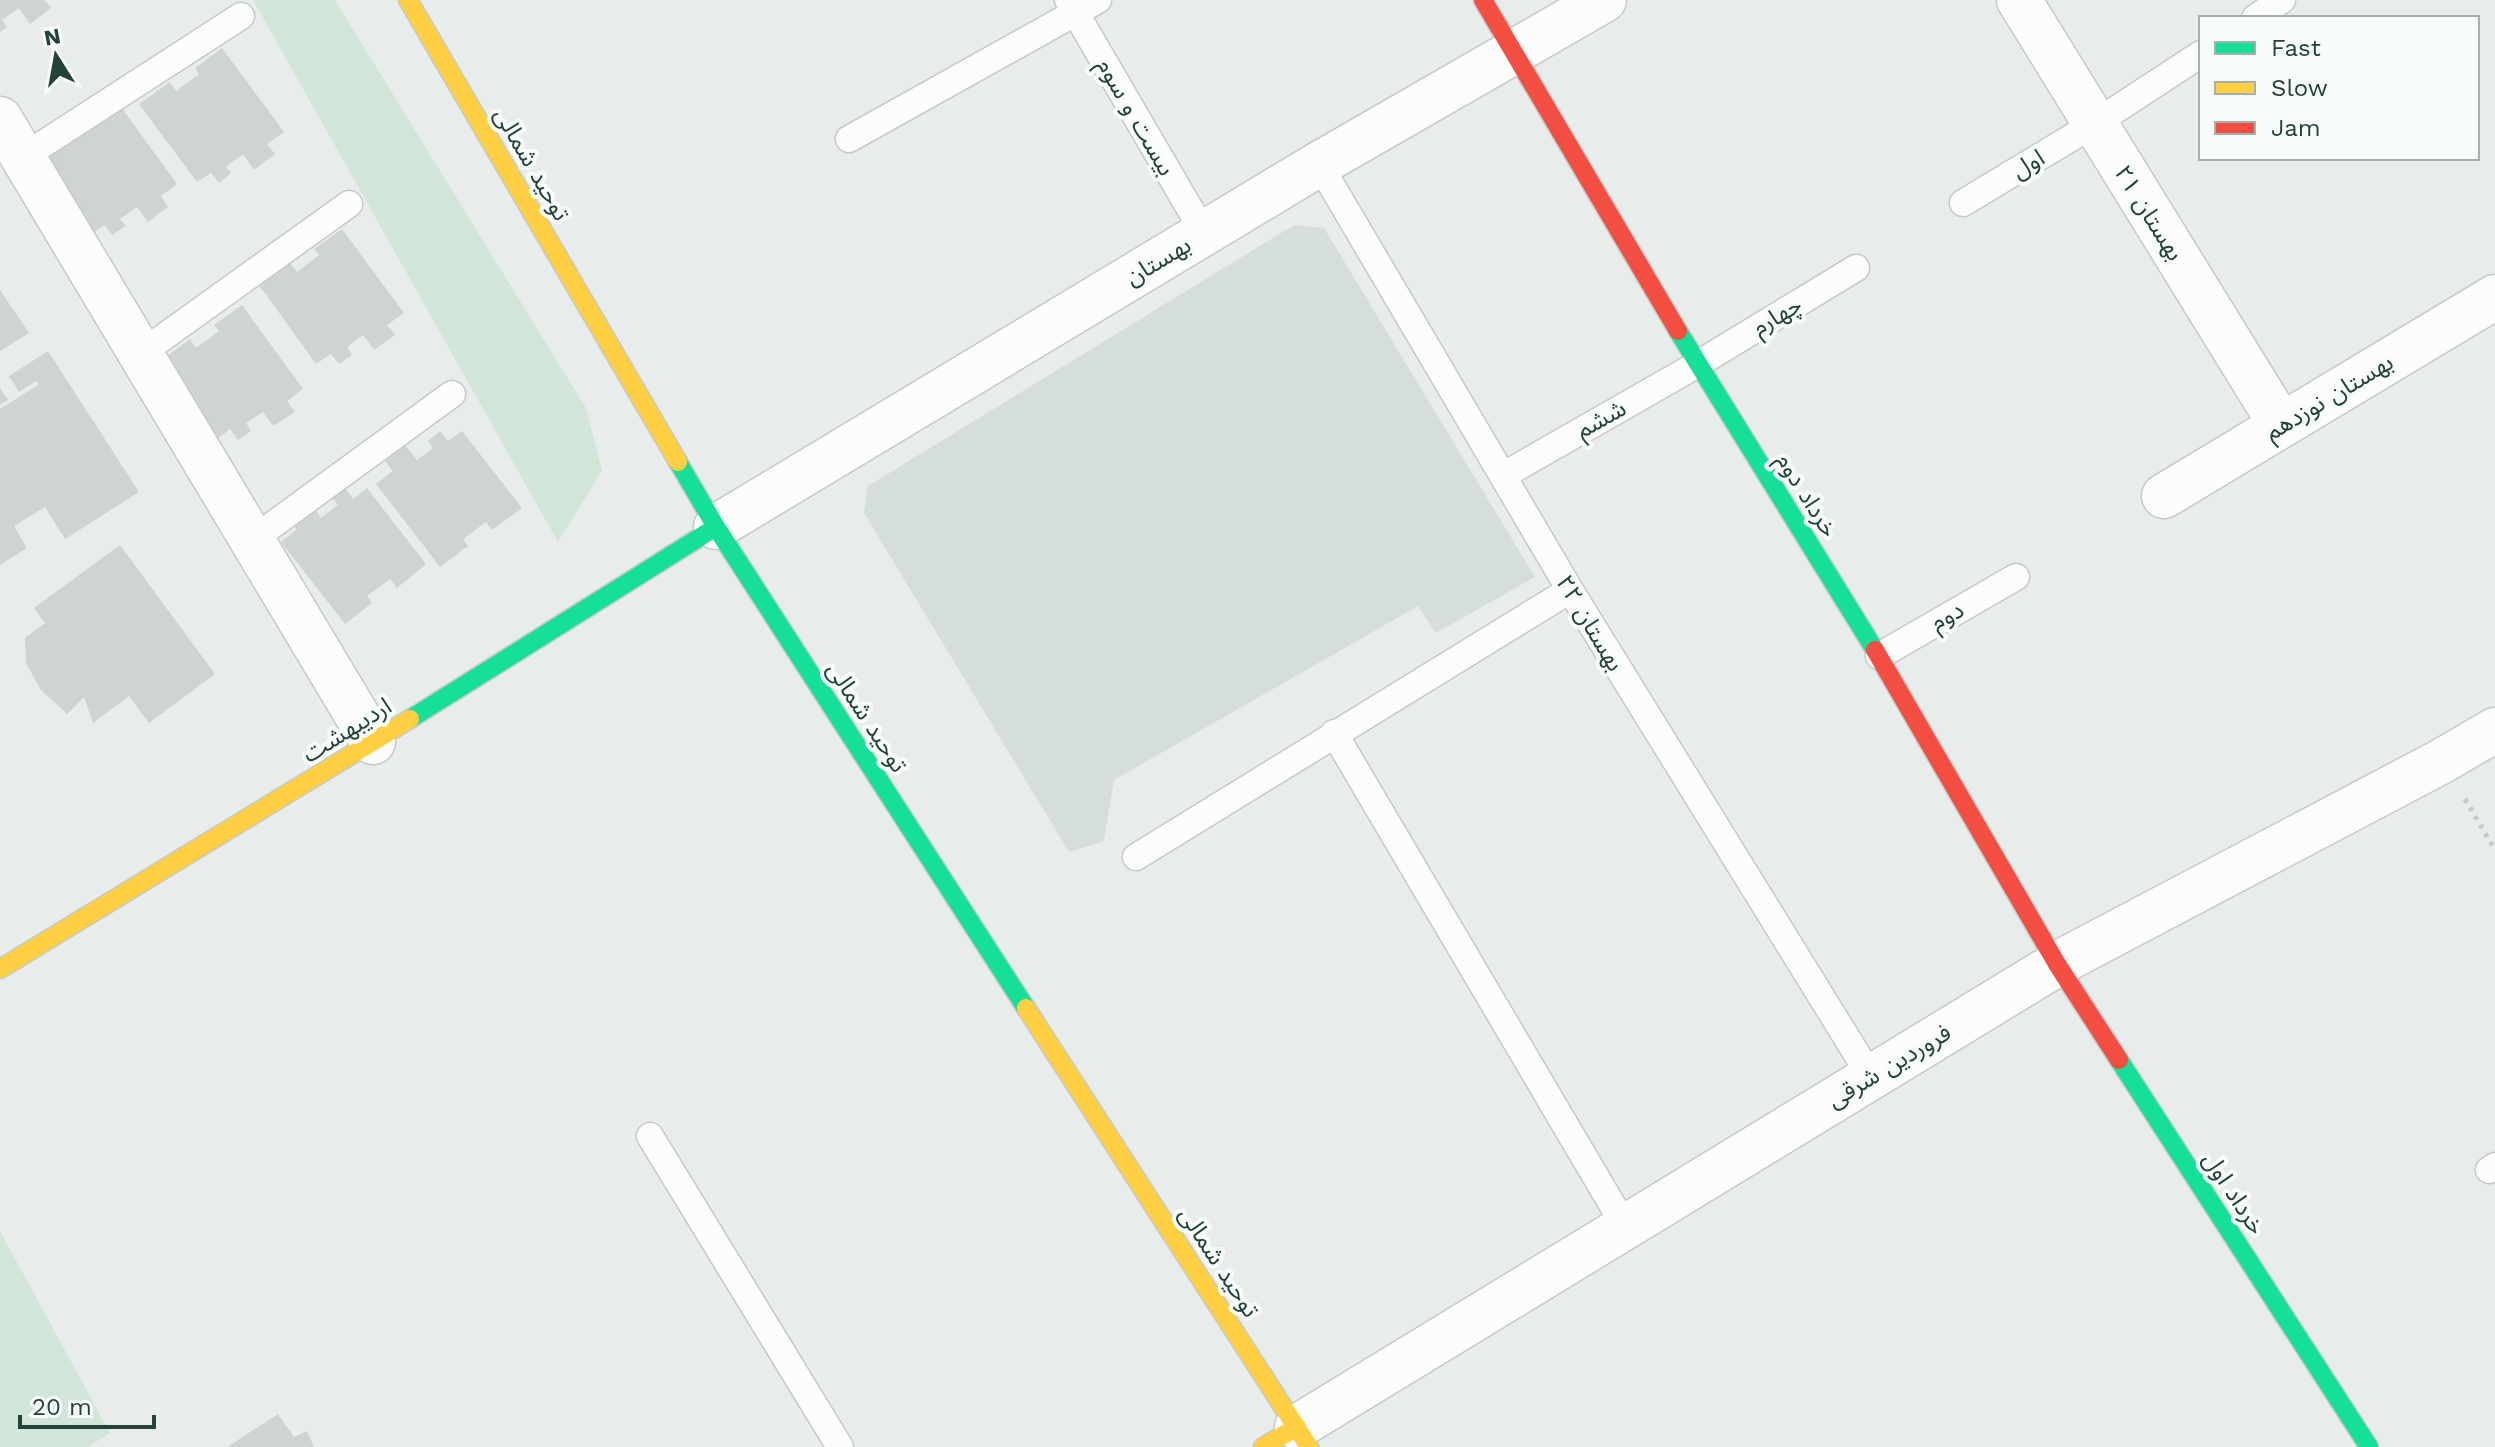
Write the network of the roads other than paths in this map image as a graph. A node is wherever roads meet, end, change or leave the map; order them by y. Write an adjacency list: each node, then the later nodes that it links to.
1 (408, 0): 27 (street, توحید شمالی)
2 (1483, 0): 9 (street, خرداد دوم)
3 (1604, 0): 9 (street, بهستان)
4 (2019, 0): 12 (street, بهستان ۲۱)
5 (2282, 0): 8 (lane)
6 (1080, 4): 13 (lane); 18 (lane, بیست و سوم)
7 (241, 16): 14 (lane)
8 (2258, 16)
9 (1513, 52): 15 (street, بهستان); 22 (street, خرداد دوم)
10 (2199, 55): 12 (lane)
11 (0, 119): 14 (street)
12 (2094, 124): 16 (lane, اول); 24 (street, بهستان ۲۱)
13 (849, 139)
14 (23, 157): 21 (street)
15 (1319, 164): 18 (street, بهستان); 25 (lane, بهستان ۲۲)
16 (1963, 203)
17 (349, 204): 21 (lane)
18 (1204, 233): 27 (street, بهستان)
19 (1856, 268): 22 (lane, چهارم)
20 (2495, 297): 24 (street, بهستان نوزدهم)
21 (140, 354): 28 (street)
22 (1698, 364): 25 (lane, ششم); 31 (street, خرداد دوم)
23 (452, 394): 28 (lane)
24 (2281, 425): 26 (street, بهستان نوزدهم)
25 (1504, 475): 30 (lane, بهستان ۲۲)
26 (2164, 496)
27 (716, 527): 34 (street, اردیبهشت); 41 (street, توحید شمالی)
28 (252, 540): 34 (street)
29 (2016, 577): 31 (lane, دوم)
30 (1570, 590): 33 (lane); 38 (lane, بهستان ۲۲)
31 (1879, 656): 36 (street, خرداد دوم)
32 (2495, 730): 36 (street, فروردین شرقی)
33 (1334, 733): 35 (lane); 40 (lane)
34 (373, 742): 37 (street, اردیبهشت)
35 (1136, 857)
36 (2057, 964): 38 (street, فروردین شرقی); 43 (street, خرداد اول)
37 (0, 969)
38 (1871, 1077): 40 (street, فروردین شرقی)
39 (650, 1136): 42 (lane)
40 (1626, 1228): 41 (street, فروردین شرقی)
41 (1289, 1440)
42 (840, 1447)
43 (2369, 1447)

